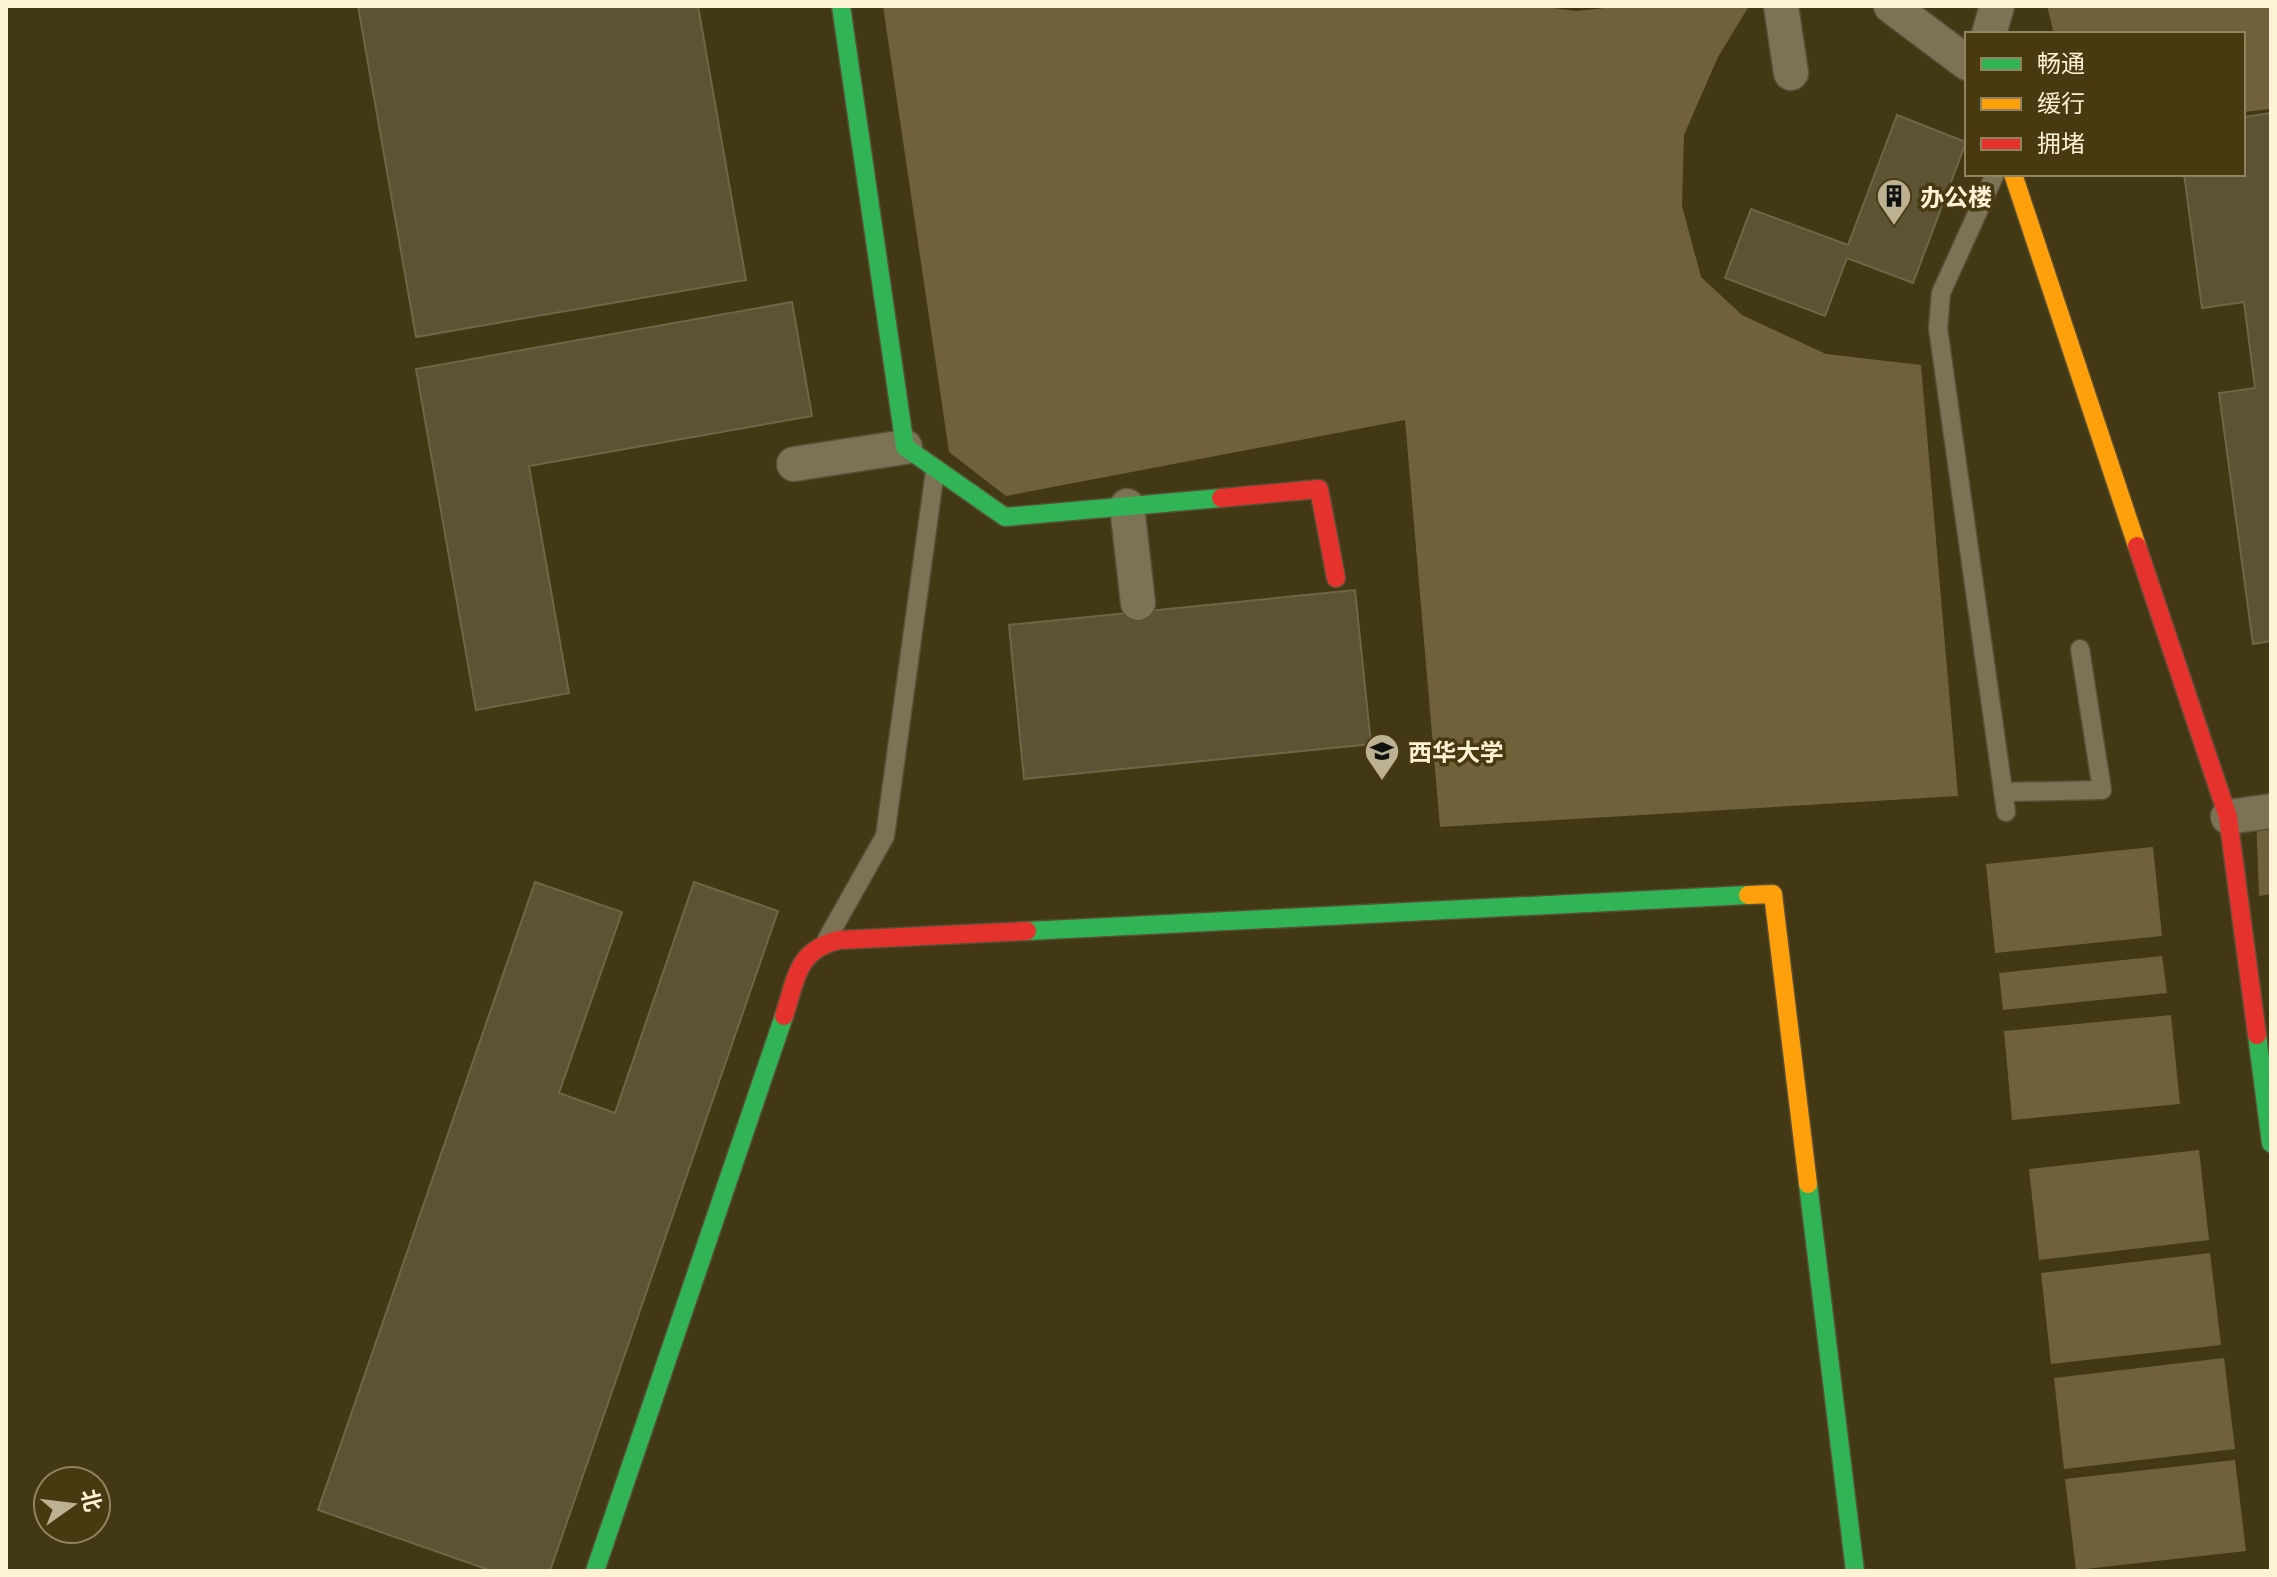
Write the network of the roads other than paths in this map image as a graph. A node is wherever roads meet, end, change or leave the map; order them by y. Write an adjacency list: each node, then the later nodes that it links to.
1 (841, 6): 10 (street)
2 (1781, 6): 7 (street)
3 (1891, 6): 6 (street)
4 (1997, 6): 5 (street)
5 (1990, 32)
6 (1965, 62)
7 (1791, 73)
8 (1994, 176): 17 (lane)
9 (2014, 176): 20 (street)
10 (905, 447): 11 (street); 12 (street)
11 (794, 464)
12 (936, 469): 13 (street); 21 (lane)
13 (1127, 506): 14 (street); 15 (street)
14 (1336, 578)
15 (1138, 603)
16 (2080, 649): 17 (lane)
17 (2003, 792): 19 (lane)
18 (2271, 811): 20 (street)
19 (2006, 812)
20 (2228, 817): 22 (street)
21 (825, 943): 23 (street); 24 (street)
22 (2271, 1143)
23 (595, 1571)
24 (1855, 1571)

